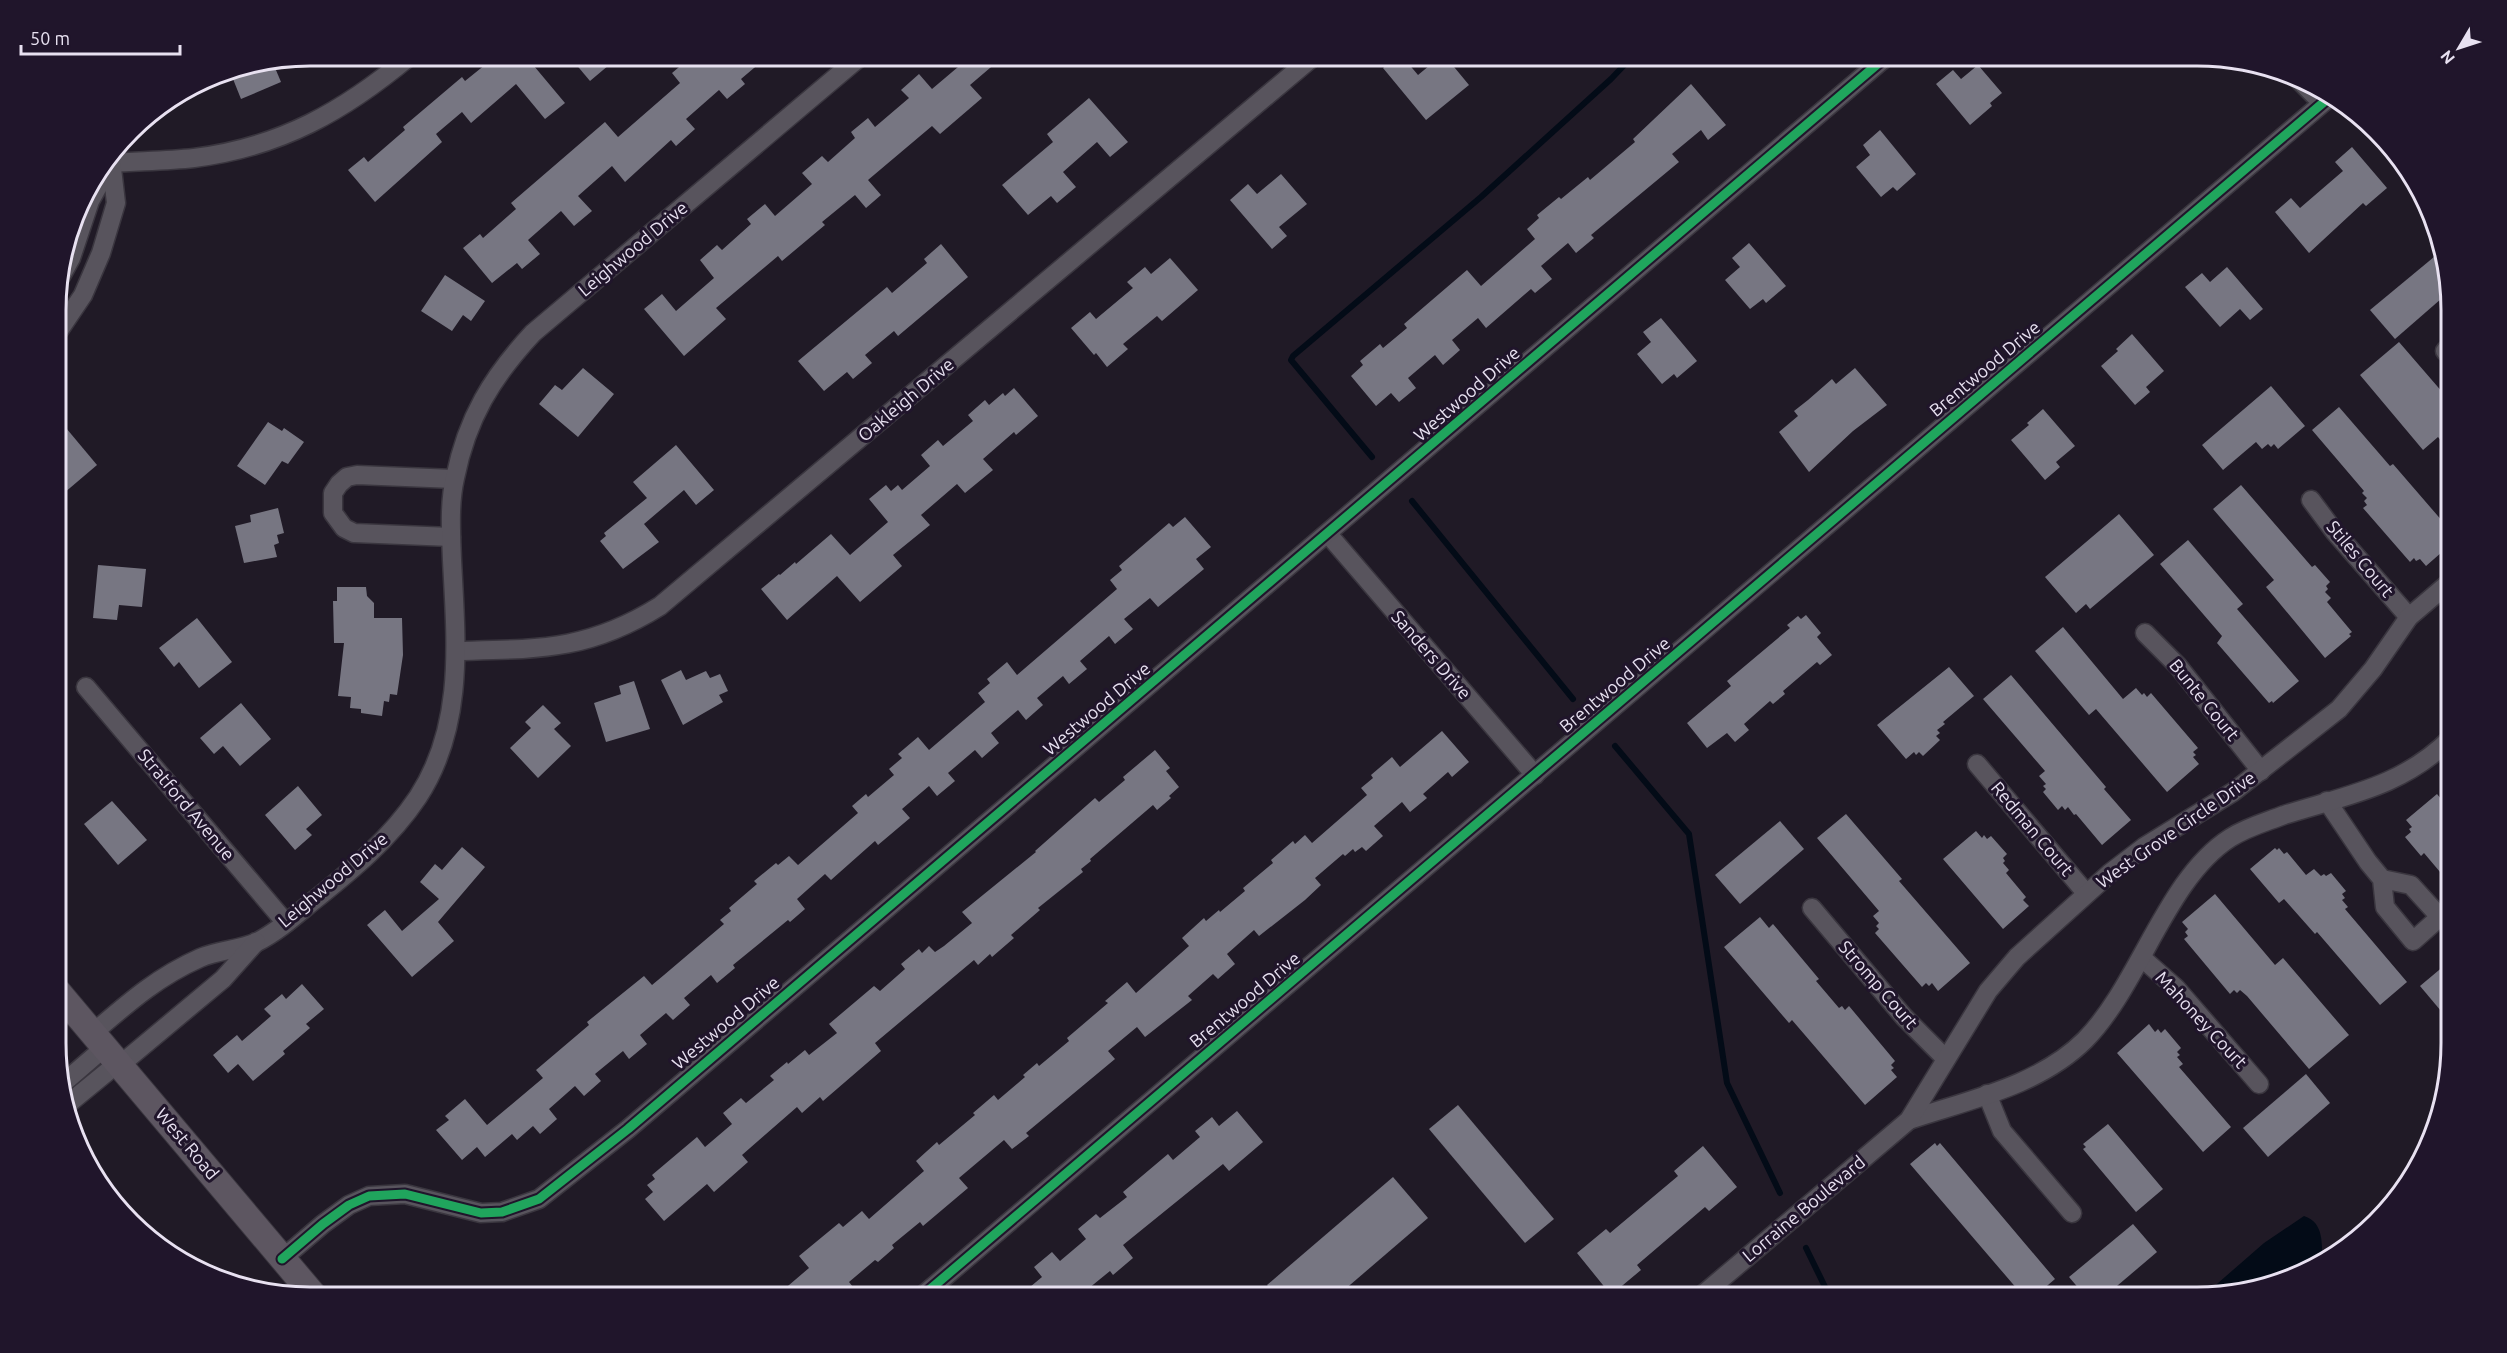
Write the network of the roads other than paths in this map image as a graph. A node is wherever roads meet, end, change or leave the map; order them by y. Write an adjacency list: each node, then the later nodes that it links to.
1 (398, 66): 6 (street)
2 (849, 66): 11 (street, Leighwood Drive)
3 (1302, 66): 18 (street, Oakleigh Drive)
4 (1875, 66): 13 (street, Westwood Drive)
5 (2324, 102): 23 (street, Brentwood Drive)
6 (117, 161)
7 (112, 168): 10 (street)
8 (83, 222): 9 (street)
9 (73, 252)
10 (66, 320)
11 (454, 479): 14 (street, Leighwood Drive); 14 (street)
12 (2311, 500): 16 (street, Stiles Court)
13 (1328, 534): 23 (street, Sanders Drive); 40 (street, Westwood Drive)
14 (451, 537): 18 (street, Leighwood Drive)
15 (2441, 589): 16 (street, West Grove Circle Drive)
16 (2409, 616): 22 (street, West Grove Circle Drive)
17 (2145, 633): 22 (street, Bunte Court)
18 (456, 651): 28 (street, Leighwood Drive)
19 (86, 687): 28 (street, Stratford Avenue)
20 (2441, 748): 24 (street, West Grove Circle Drive)
21 (1977, 764): 26 (street, Redman Court)
22 (2261, 771): 26 (street, West Grove Circle Drive)
23 (1535, 775): 42 (street, Brentwood Drive)
24 (2327, 801): 25 (street); 30 (street, West Grove Circle Drive)
25 (2382, 879)
26 (2086, 893): 33 (street, West Grove Circle Drive)
27 (1812, 908): 33 (street, Stromp Court)
28 (286, 923): 29 (street, Leighwood Drive)
29 (256, 942): 32 (street, Leighwood Drive); 32 (street, Leighwood Drive)
30 (2142, 958): 35 (street, Mahoney Court); 36 (street, West Grove Circle Drive)
31 (66, 1001): 32 (main road, West Road)
32 (109, 1052): 34 (street); 37 (street); 40 (main road, West Road)
33 (1946, 1059): 38 (street, West Grove Circle Drive)
34 (69, 1079)
35 (2259, 1083)
36 (1987, 1094): 38 (street, West Grove Circle Drive); 39 (street)
37 (73, 1098)
38 (1908, 1120): 43 (street, Lorraine Boulevard)
39 (2072, 1213)
40 (282, 1259): 41 (main road, West Road)
41 (305, 1287)
42 (933, 1287)
43 (1712, 1287)

